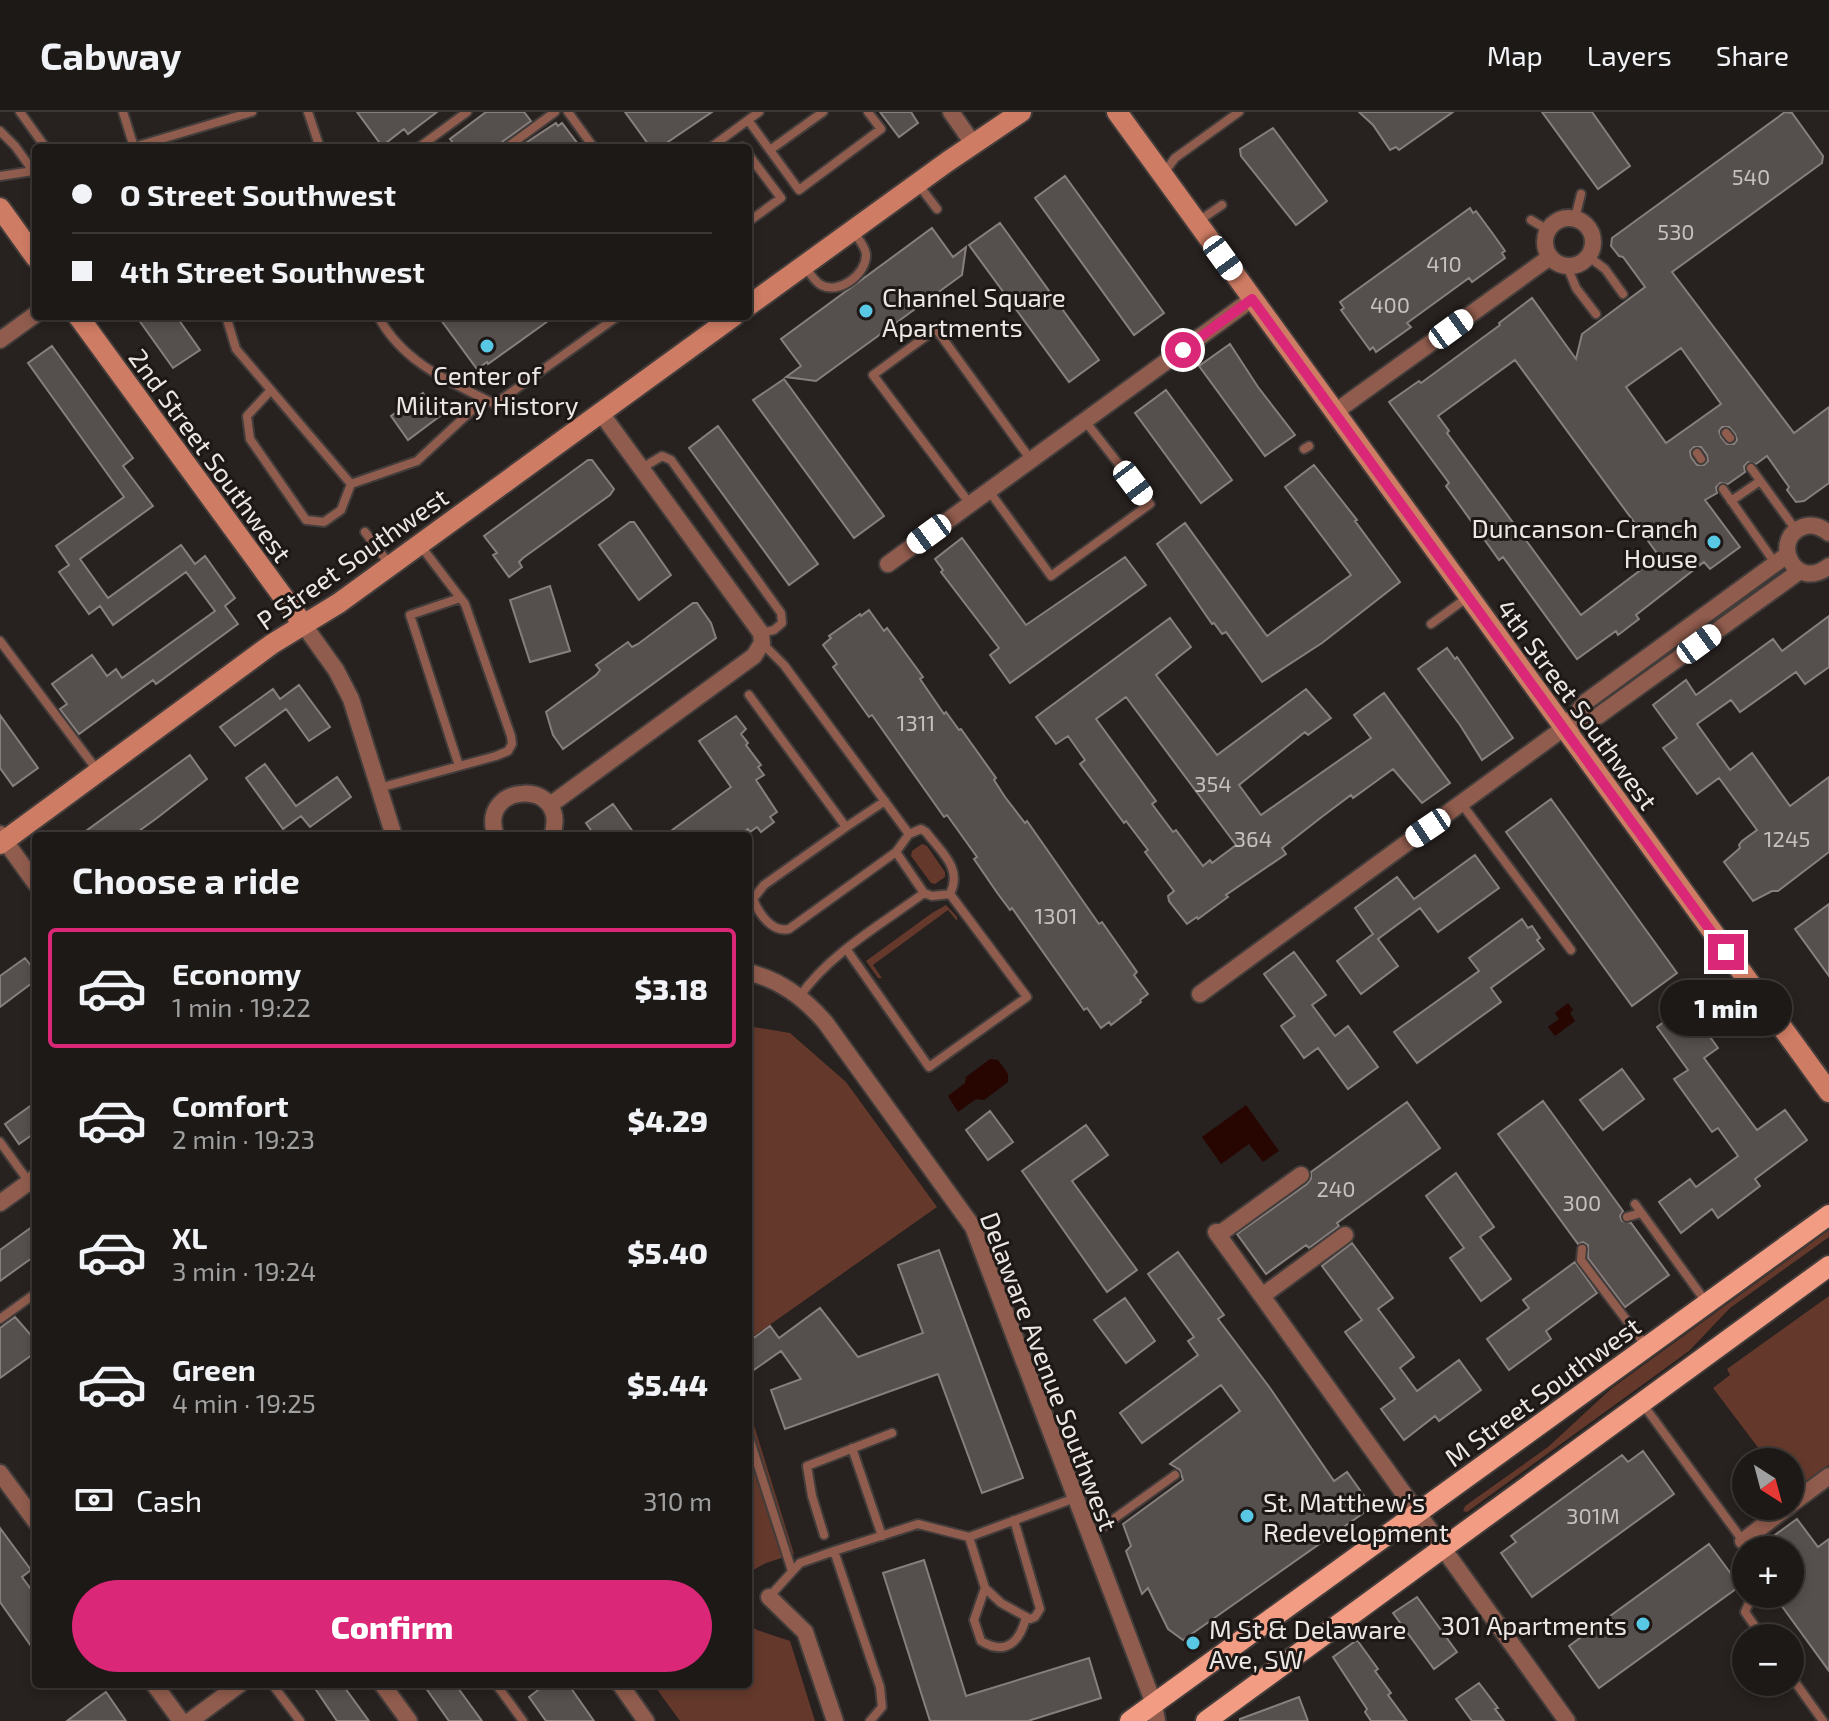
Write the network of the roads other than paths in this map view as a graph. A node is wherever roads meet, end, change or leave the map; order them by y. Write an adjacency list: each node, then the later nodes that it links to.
1 (20, 112): 17 (lane)
2 (123, 112): 18 (lane)
3 (252, 112): 19 (lane)
4 (308, 112): 20 (lane)
5 (467, 112): 21 (lane)
6 (555, 112): 22 (lane)
7 (568, 112): 23 (lane)
8 (759, 112): 15 (lane)
9 (823, 112): 26 (lane)
10 (868, 112): 26 (lane)
11 (951, 112): 25 (street)
12 (1021, 112): 25 (street)
13 (1117, 112): 30 (street, 4th Street Southwest)
14 (1239, 112): 30 (lane)
15 (748, 120): 24 (lane); 26 (lane)
16 (0, 131): 28 (lane)
17 (43, 144)
18 (133, 144)
19 (144, 144)
20 (319, 144)
21 (423, 144)
22 (511, 144)
23 (592, 144)
24 (715, 144)
25 (974, 145): 32 (street)
26 (770, 150)
27 (752, 160): 38 (lane)
28 (32, 171)
29 (32, 173): 31 (lane)
30 (1163, 175): 40 (street, 4th Street Southwest)
31 (0, 176)
32 (918, 183): 36 (lane); 41 (street)
33 (1581, 194): 37 (lane)
34 (1222, 205): 40 (lane)
35 (0, 208): 43 (street)
36 (937, 209)
37 (1575, 218): 42 (street); 45 (street)
38 (752, 219)
39 (1531, 220): 42 (lane)
40 (1197, 222): 49 (street, 4th Street Southwest)
41 (852, 230): 46 (street); 46 (lane)
42 (1548, 230): 44 (street)
43 (32, 252)
44 (1550, 257): 47 (street); 61 (street)
45 (1589, 257): 47 (street); 48 (lane)
46 (804, 265): 50 (street)
47 (1567, 266): 51 (lane)
48 (1623, 294)
49 (1252, 299): 61 (street, 4th Street Southwest); 63 (street)
50 (752, 303)
51 (1596, 314)
52 (32, 317): 58 (street)
53 (81, 320): 84 (street, 2nd Street Southwest)
54 (227, 320): 59 (lane)
55 (381, 320): 60 (lane)
56 (612, 320): 60 (lane)
57 (729, 320): 62 (street, P Street Southwest)
58 (0, 340)
59 (271, 390): 68 (lane); 68 (lane)
60 (484, 399): 68 (lane)
61 (1335, 412): 82 (street, 4th Street Southwest)
62 (601, 413): 66 (street); 76 (street, P Street Southwest)
63 (1085, 421): 64 (street); 70 (lane)
64 (1031, 460): 70 (street); 72 (lane)
65 (1751, 468): 67 (lane)
66 (641, 469): 86 (street); 86 (lane)
67 (1760, 481): 71 (lane); 73 (lane)
68 (351, 484)
69 (1723, 489): 71 (lane)
70 (989, 491): 72 (street)
71 (1731, 501): 77 (lane)
72 (970, 504): 78 (street)
73 (1796, 530): 75 (street); 77 (street)
74 (365, 532): 79 (lane)
75 (1829, 533)
76 (419, 544): 79 (street, P Street Southwest); 83 (lane)
77 (1781, 560): 81 (street); 89 (street)
78 (888, 564)
79 (390, 565): 84 (street, P Street Southwest)
80 (1829, 566): 81 (street)
81 (1800, 571): 89 (street)
82 (1468, 597): 85 (lane); 89 (street, 4th Street Southwest)
83 (460, 598): 90 (lane); 90 (lane)
84 (303, 624): 91 (street, P Street Southwest); 92 (street)
85 (1431, 624)
86 (760, 634): 93 (lane); 95 (street)
87 (0, 641): 91 (lane)
88 (749, 695): 96 (lane)
89 (1564, 728): 94 (street); 111 (street, 4th Street Southwest)
90 (459, 766): 92 (lane)
91 (97, 771): 101 (street, P Street Southwest)
92 (379, 788): 97 (street)
93 (885, 801): 96 (lane); 100 (lane)
94 (1461, 803): 107 (lane); 109 (street)
95 (550, 805): 98 (street); 99 (street)
96 (846, 827): 102 (lane)
97 (393, 832)
98 (496, 832)
99 (553, 832)
100 (909, 834): 102 (lane); 105 (lane)
101 (1, 839): 103 (street)
102 (896, 852): 104 (lane)
103 (32, 879)
104 (924, 893): 105 (lane); 106 (lane)
105 (950, 894): 106 (lane)
106 (847, 950): 110 (lane)
107 (1571, 950)
108 (752, 973): 110 (street, Delaware Avenue Southwest)
109 (1200, 994)
110 (800, 996): 136 (street, Delaware Avenue Southwest)
111 (1829, 1092)
112 (0, 1142): 114 (lane)
113 (1301, 1175): 124 (street)
114 (32, 1179): 115 (street)
115 (0, 1203)
116 (1635, 1204): 117 (lane)
117 (1641, 1213): 119 (lane); 125 (lane)
118 (1829, 1215): 125 (main road, M Street Southwest)
119 (1627, 1217)
120 (1345, 1235): 124 (street)
121 (1582, 1249): 127 (lane)
122 (1829, 1266): 128 (main road)
123 (32, 1296): 126 (lane)
124 (1262, 1296): 138 (street)
125 (1706, 1302): 127 (main road, M Street Southwest)
126 (0, 1319)
127 (1646, 1346): 138 (main road, M Street Southwest)
128 (1642, 1402): 144 (lane); 147 (main road)
129 (892, 1433): 131 (lane)
130 (752, 1446): 149 (lane)
131 (852, 1448): 141 (lane); 142 (lane)
132 (1, 1474): 137 (street)
133 (1175, 1475): 143 (lane)
134 (1829, 1476): 135 (street)
135 (1804, 1495)
136 (1075, 1498): 139 (lane); 143 (street, Delaware Avenue Southwest)
137 (32, 1513)
138 (1417, 1514): 147 (street); 160 (main road, M Street Southwest)
139 (1014, 1520): 146 (lane); 152 (lane)
140 (1774, 1520): 145 (street)
141 (824, 1535)
142 (882, 1536): 146 (lane); 148 (lane)
143 (1089, 1536): 160 (street, Delaware Avenue Southwest)
144 (1735, 1536)
145 (1758, 1536)
146 (969, 1537): 150 (lane)
147 (1442, 1548): 170 (main road); 171 (street)
148 (834, 1551): 149 (lane); 168 (lane)
149 (792, 1571): 151 (lane)
150 (985, 1588): 152 (lane); 152 (lane)
151 (769, 1597): 167 (street)
152 (1026, 1617)
153 (157, 1688): 161 (street)
154 (235, 1688): 162 (street)
155 (275, 1688): 163 (lane)
156 (385, 1688): 164 (street)
157 (499, 1688): 165 (lane)
158 (623, 1688): 166 (street)
159 (1804, 1695): 172 (lane)
160 (1155, 1712): 169 (main road, M Street Southwest)
161 (181, 1721)
162 (190, 1721)
163 (300, 1721)
164 (409, 1721)
165 (523, 1721)
166 (646, 1721)
167 (835, 1721)
168 (870, 1721)
169 (1130, 1721)
170 (1206, 1721)
171 (1567, 1721)
172 (1823, 1721)

